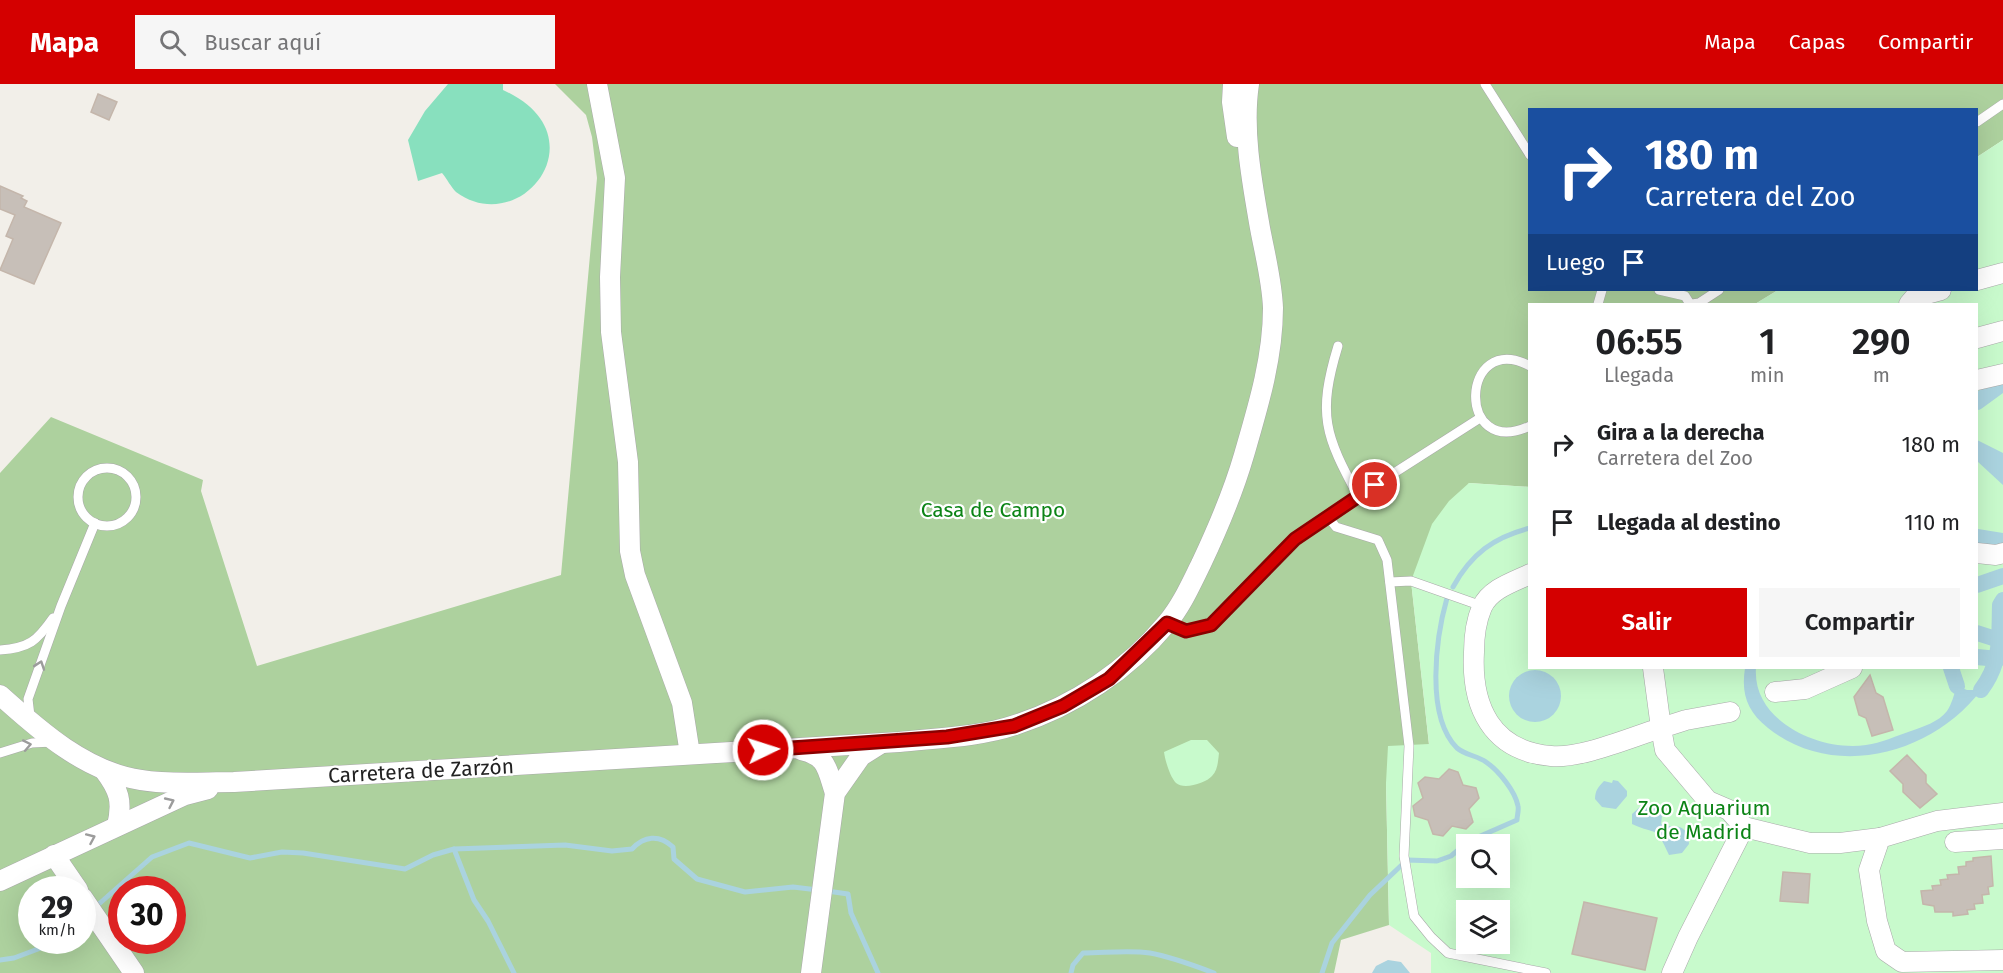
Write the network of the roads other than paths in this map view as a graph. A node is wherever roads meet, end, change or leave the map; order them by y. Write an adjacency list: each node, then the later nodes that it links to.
1 (597, 84): 48 (street)
2 (1233, 84): 8 (street, Carretera de Zarzón)
3 (1249, 84): 8 (street, Carretera de Zarzón)
4 (1485, 84): 7 (lane)
5 (2003, 104): 6 (lane)
6 (1978, 121)
7 (1528, 152)
8 (1260, 227): 34 (street, Carretera de Zarzón)
9 (2003, 273): 10 (street)
10 (1978, 279)
11 (1663, 291): 14 (lane)
12 (1718, 291): 15 (lane)
13 (1937, 291): 16 (street)
14 (1690, 303)
15 (1700, 303)
16 (1910, 303)
17 (2003, 331): 18 (street)
18 (1978, 338)
19 (1338, 346): 25 (lane)
20 (1528, 365): 23 (lane)
21 (2003, 374): 22 (street)
22 (1978, 380)
23 (1480, 418): 24 (lane); 25 (lane)
24 (1528, 427)
25 (1358, 496): 26 (lane)
26 (1328, 517): 31 (lane); 34 (lane)
27 (95, 524): 27 (lane); 32 (lane)
28 (1978, 553): 29 (street)
29 (2003, 554)
30 (1528, 575): 33 (street)
31 (1390, 582): 33 (lane); 67 (lane)
32 (61, 606): 35 (lane); 41 (lane, one-way to 32)
33 (1482, 606): 42 (street)
34 (1167, 623): 44 (street, Carretera de Zarzón)
35 (0, 650)
36 (1653, 669): 42 (street)
37 (1850, 669): 38 (street)
38 (1775, 692)
39 (0, 694): 41 (street, Carretera de Zarzón)
40 (1730, 712): 42 (street)
41 (31, 722): 43 (street, Carretera de Zarzón)
42 (1661, 728): 54 (street)
43 (55, 741): 47 (lane, one-way to 43); 49 (street, Carretera de Zarzón)
44 (883, 743): 45 (street, Carretera de Zarzón); 51 (street, Carretera de Zarzón)
45 (835, 747): 46 (street, Carretera de Zarzón); 51 (street)
46 (795, 748): 48 (street, Carretera de Zarzón); 51 (street, Carretera de Zarzón)
47 (0, 753)
48 (690, 754): 50 (street, Carretera de Zarzón)
49 (104, 770): 50 (street, Carretera de Zarzón); 53 (street)
50 (234, 782): 53 (street, one-way to 50)
51 (837, 788): 66 (street)
52 (2001, 815): 55 (street)
53 (117, 826): 59 (street, one-way to 53)
54 (1744, 827): 58 (street); 68 (street)
55 (1880, 838): 58 (street); 60 (street)
56 (2003, 839): 57 (street)
57 (1955, 842)
58 (1840, 843): 60 (street)
59 (54, 855): 61 (street); 62 (street)
60 (1869, 870): 64 (street)
61 (68, 876)
62 (0, 880)
63 (96, 918): 65 (street)
64 (2003, 960)
65 (134, 973)
66 (811, 973)
67 (1546, 973)
68 (1672, 973)

